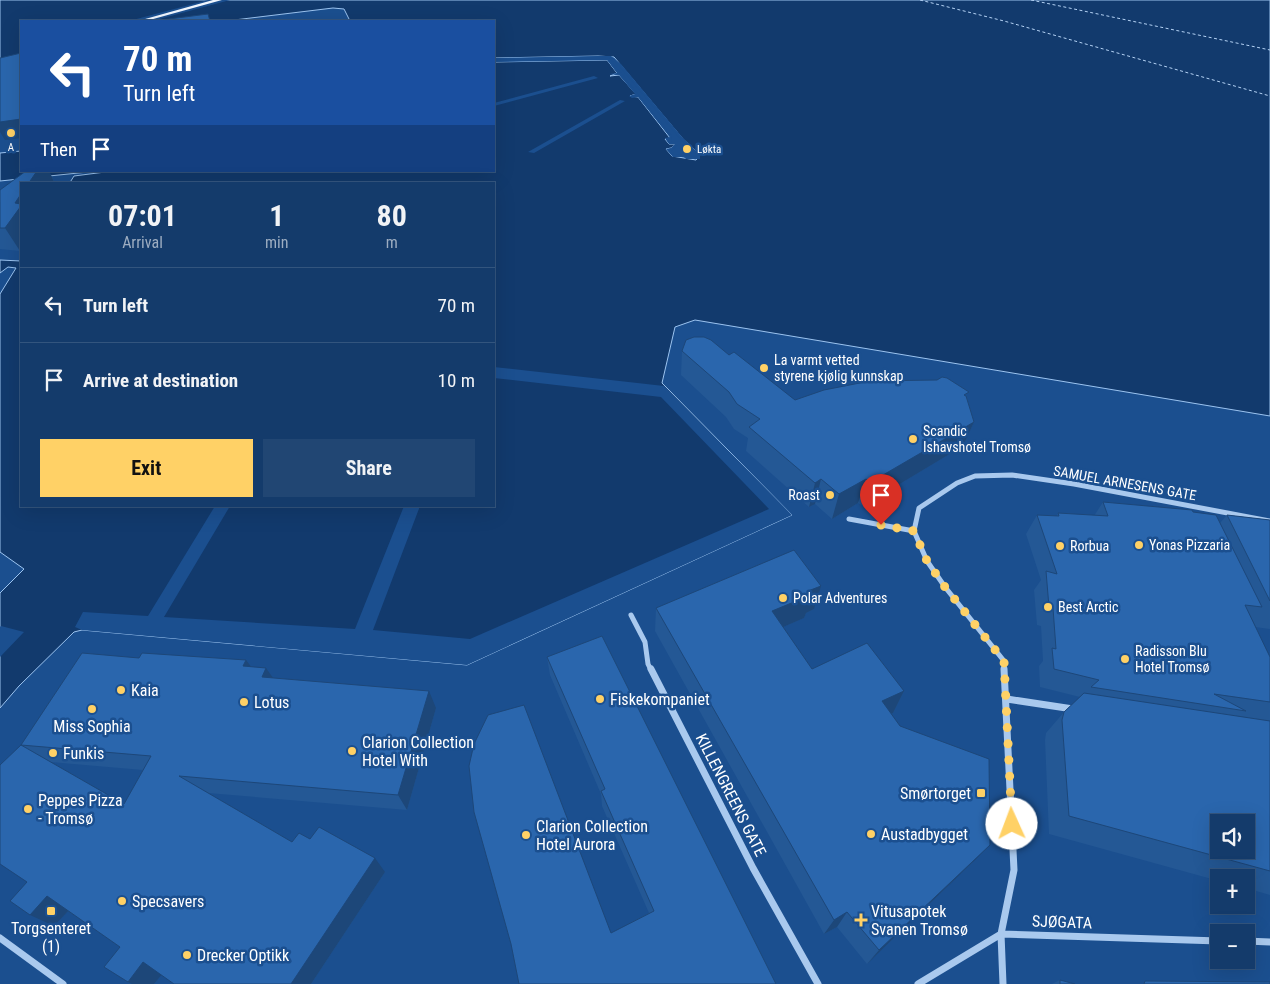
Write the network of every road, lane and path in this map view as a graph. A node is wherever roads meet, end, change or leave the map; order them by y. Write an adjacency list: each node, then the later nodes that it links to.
1 (220, 0): 2 (main road)
2 (145, 20)
3 (1192, 506): 4 (street); 6 (street, SAMUEL ARNESENS GATE); 7 (street, SAMUEL ARNESENS GATE)
4 (1196, 513)
5 (849, 519): 7 (street)
6 (1270, 521)
7 (914, 531): 9 (street)
8 (631, 615): 17 (street, KILLENGREENS GATE)
9 (1007, 699): 10 (street); 11 (street)
10 (1084, 711)
11 (1001, 934): 13 (street, SJØGATA); 18 (street); 19 (street)
12 (0, 938): 16 (street)
13 (1210, 941)
14 (1255, 942): 15 (street)
15 (1270, 942)
16 (63, 984)
17 (818, 984)
18 (918, 984)
19 (1002, 984)

